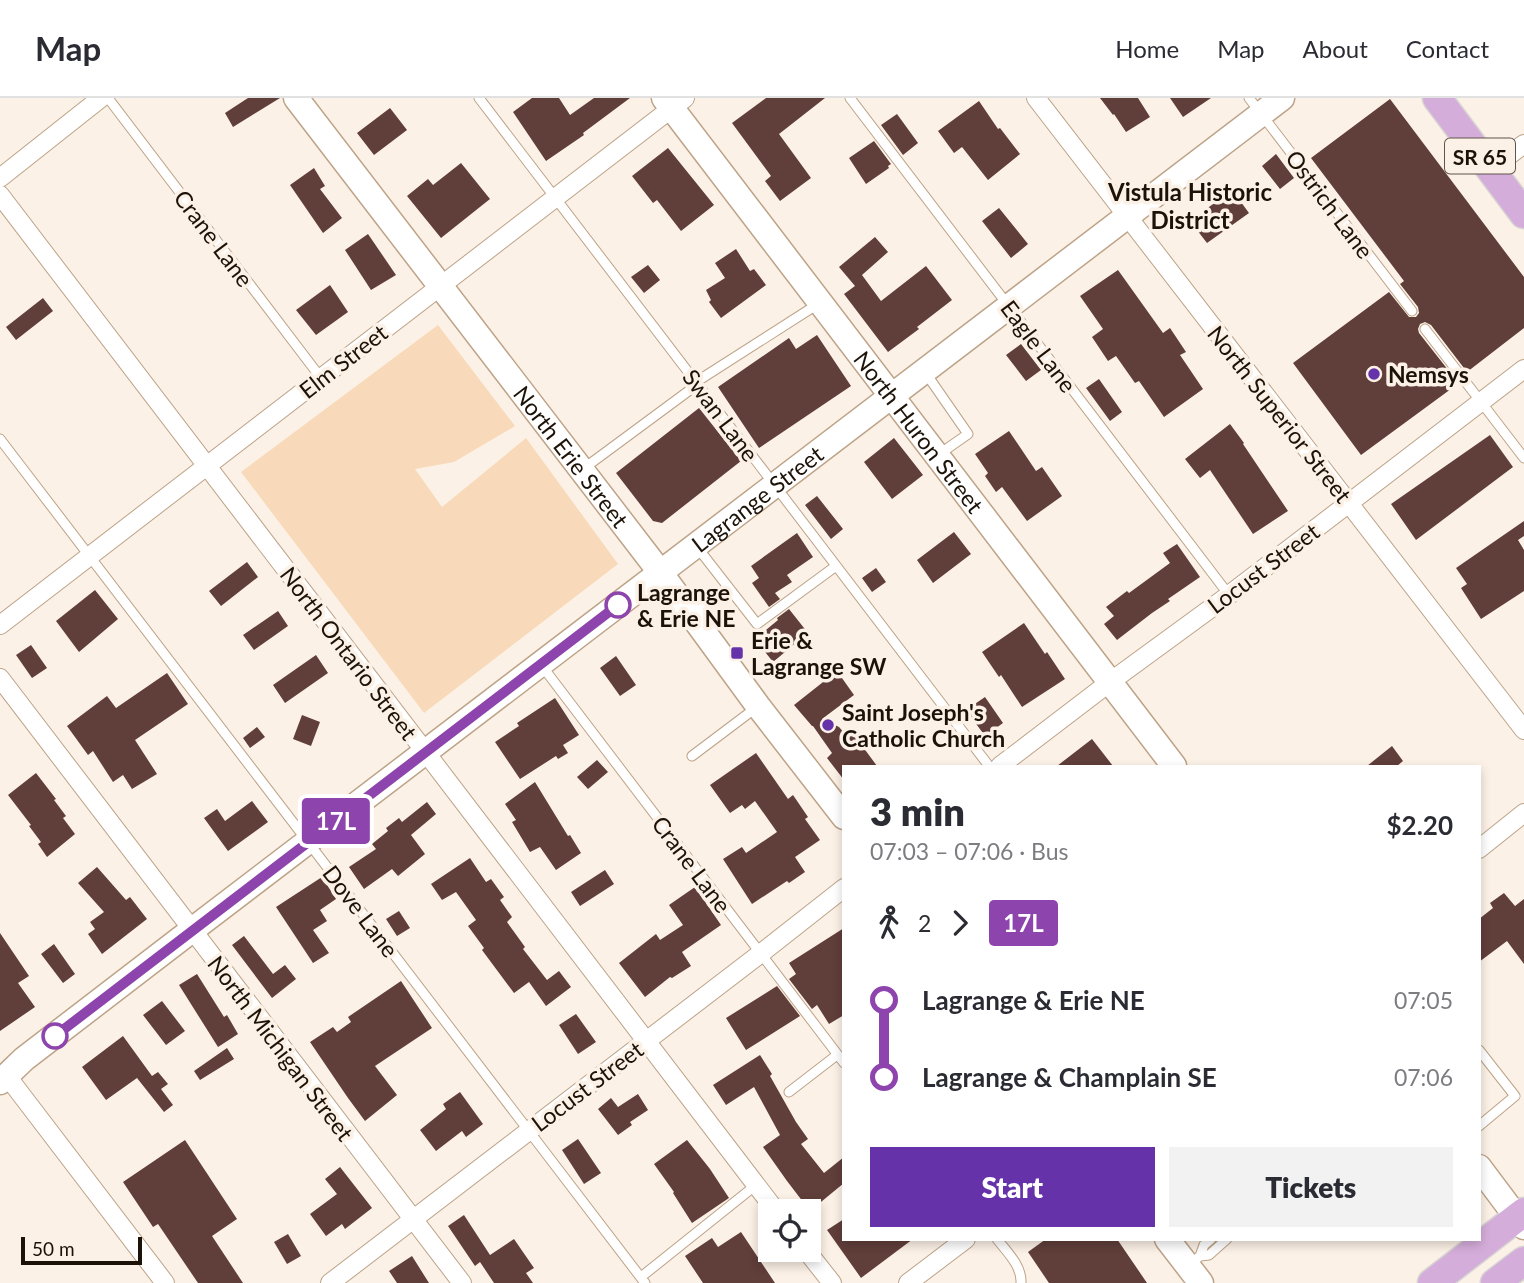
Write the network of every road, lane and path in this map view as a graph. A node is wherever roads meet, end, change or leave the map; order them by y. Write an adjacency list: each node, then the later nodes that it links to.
1 (101, 98): 13 (street)
2 (108, 98): 25 (lane, Crane Lane)
3 (296, 98): 18 (street, North Erie Street)
4 (479, 98): 15 (lane, Swan Lane)
5 (850, 98): 20 (lane, Eagle Lane)
6 (1036, 98): 17 (street, North Superior Street)
7 (1282, 98): 10 (street, Lagrange Street)
8 (1437, 98): 12 (main road, SR 65)
9 (674, 101): 15 (street, Elm Street); 19 (street, North Huron Street)
10 (1255, 106): 17 (street, Lagrange Street); 21 (lane, Ostrich Lane)
11 (1524, 144): 12 (street)
12 (1490, 170): 16 (main road, SR 65)
13 (0, 178)
14 (0, 195): 32 (street, North Ontario Street)
15 (555, 198): 18 (street, Elm Street); 26 (lane, Swan Lane)
16 (1524, 214)
17 (1126, 216): 20 (street, Lagrange Street); 35 (street, North Superior Street)
18 (440, 286): 25 (street, Elm Street); 33 (street, North Erie Street)
19 (819, 303): 26 (lane); 27 (street, North Huron Street)
20 (1009, 306): 24 (street, Lagrange Street); 41 (lane, Eagle Lane)
21 (1412, 311)
22 (1425, 328): 28 (lane)
23 (1524, 369): 28 (street, Locust Street)
24 (924, 371): 27 (street, Lagrange Street); 30 (lane)
25 (321, 378): 32 (street, Elm Street)
26 (697, 383): 33 (lane); 34 (lane, Swan Lane)
27 (891, 396): 30 (street, North Huron Street); 34 (street, Lagrange Street)
28 (1481, 402): 31 (lane); 35 (street, Locust Street)
29 (0, 439): 37 (lane, Dove Lane)
30 (937, 456): 46 (street, North Huron Street)
31 (1524, 458)
32 (207, 466): 37 (street, Elm Street); 49 (street, North Ontario Street)
33 (582, 470): 39 (street, North Erie Street)
34 (774, 485): 36 (street, Lagrange Street); 38 (lane, Swan Lane)
35 (1349, 502): 41 (street, Locust Street); 48 (street, North Superior Street)
36 (696, 545): 39 (street, Lagrange Street); 40 (lane)
37 (90, 556): 43 (street, Elm Street); 56 (lane, Dove Lane)
38 (836, 566): 40 (lane); 51 (lane, Swan Lane)
39 (660, 572): 42 (street, North Erie Street); 44 (street, Lagrange Street)
40 (728, 587): 42 (lane)
41 (1229, 594): 46 (street, Locust Street)
42 (692, 616): 47 (street, North Erie Street)
43 (0, 625)
44 (540, 664): 49 (street, Lagrange Street); 60 (lane, Crane Lane)
45 (0, 678): 59 (street, North Michigan Street)
46 (1110, 682): 52 (street, Locust Street); 53 (street, North Huron Street)
47 (758, 706): 50 (lane); 55 (street, North Erie Street)
48 (1524, 730)
49 (425, 753): 56 (street, Lagrange Street); 61 (street, North Ontario Street)
50 (692, 756)
51 (988, 765)
52 (1001, 765)
53 (1173, 765)
54 (1524, 813): 57 (street)
55 (842, 814)
56 (308, 842): 59 (street, Lagrange Street); 67 (lane, Dove Lane)
57 (1481, 847)
58 (842, 890): 60 (street, Locust Street)
59 (192, 930): 64 (street, Lagrange Street); 71 (street, North Michigan Street)
60 (760, 954): 61 (street, Locust Street); 63 (lane, Crane Lane)
61 (646, 1041): 67 (street, Locust Street); 69 (street, North Ontario Street)
62 (1481, 1053): 66 (lane)
63 (840, 1059): 65 (lane)
64 (2, 1074): 82 (street)
65 (789, 1092)
66 (1481, 1124)
67 (529, 1131): 71 (street, Locust Street); 81 (lane, Dove Lane)
68 (1481, 1169): 72 (street)
69 (756, 1185): 70 (street, North Ontario Street); 81 (lane)
70 (767, 1199)
71 (413, 1219): 83 (street, Locust Street); 84 (street, North Michigan Street)
72 (1522, 1219): 88 (main road)
73 (963, 1241): 86 (street)
74 (999, 1241): 87 (lane)
75 (1169, 1241): 80 (street)
76 (1209, 1241): 80 (lane)
77 (1225, 1241): 80 (lane)
78 (1524, 1261): 89 (main road)
79 (815, 1262): 85 (street)
80 (1196, 1268)
81 (643, 1280)
82 (165, 1283)
83 (330, 1283)
84 (462, 1283)
85 (832, 1283)
86 (908, 1283)
87 (1021, 1283)
88 (1432, 1283)
89 (1495, 1283)

